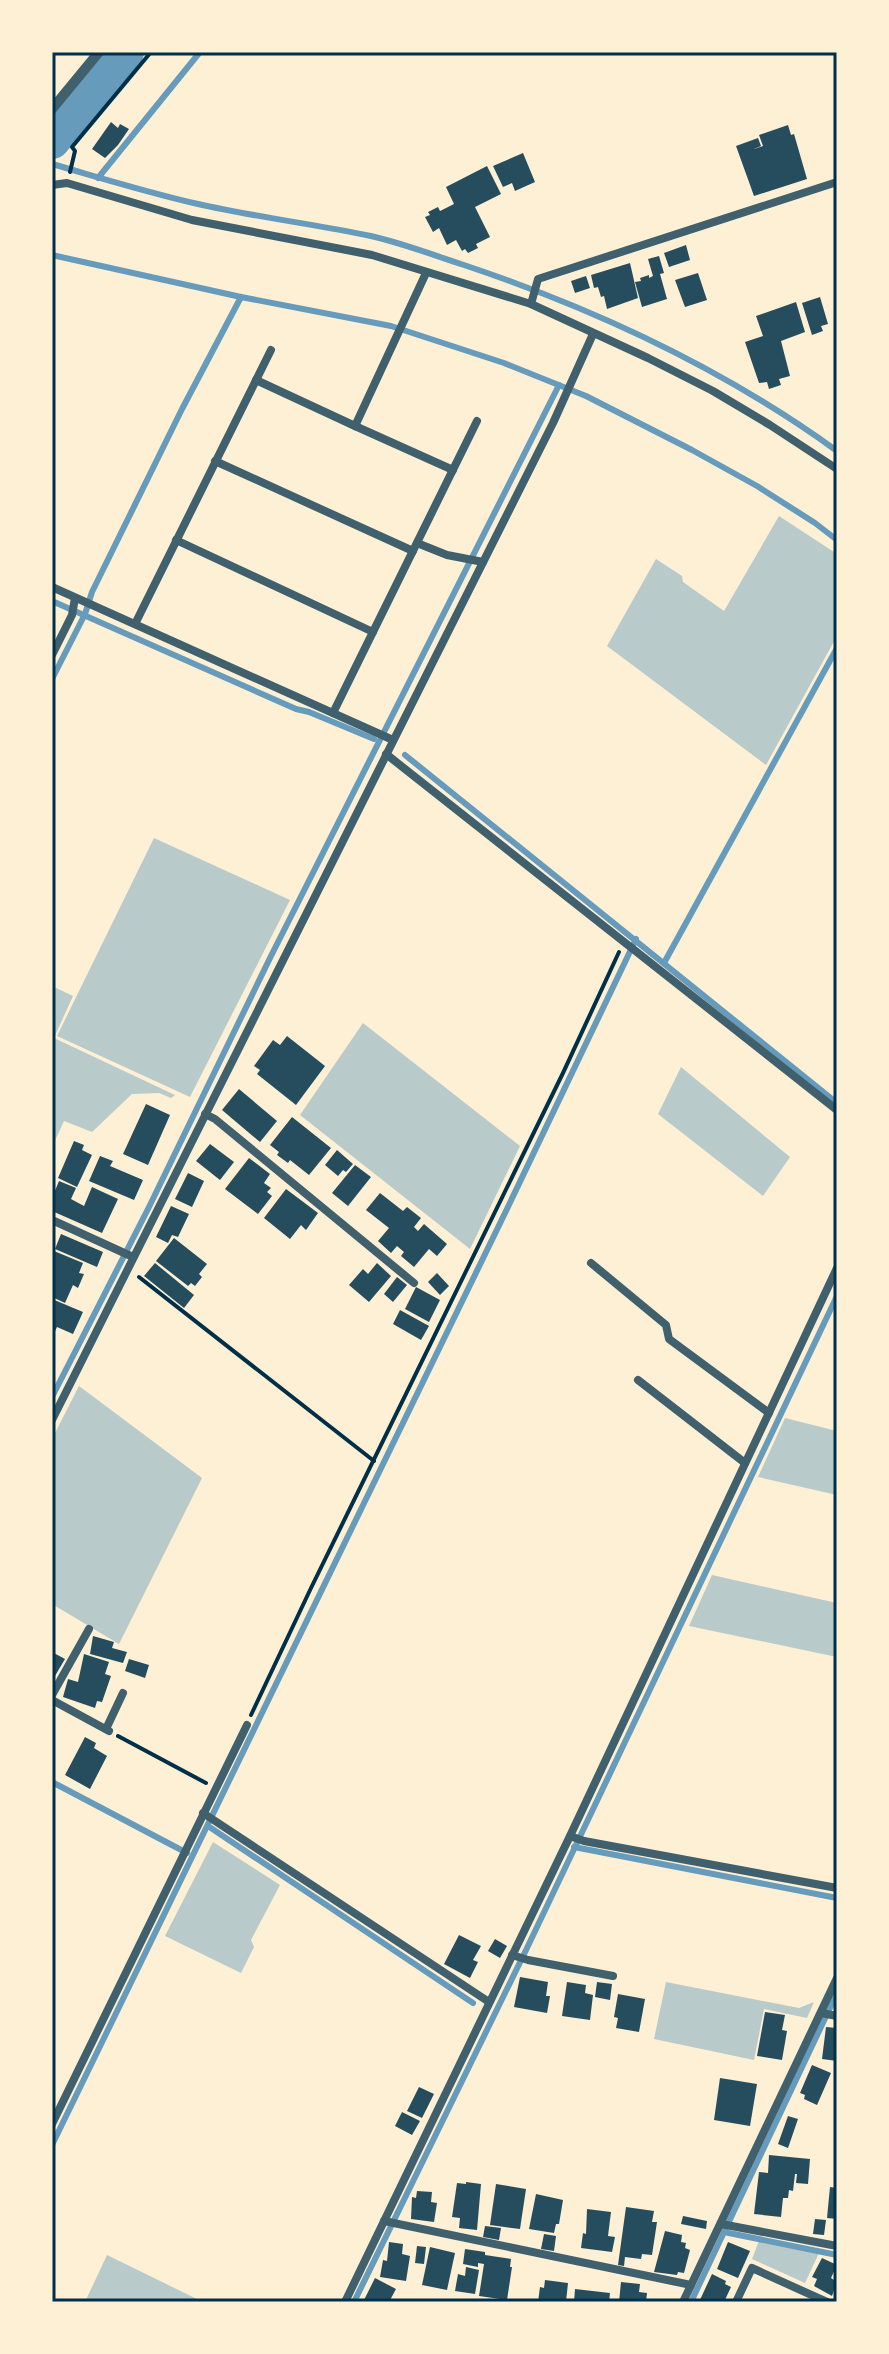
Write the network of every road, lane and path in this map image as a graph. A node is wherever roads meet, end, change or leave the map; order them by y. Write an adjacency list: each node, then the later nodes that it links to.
1 (99, 52): 3 (street)
2 (151, 52): 4 (path)
3 (52, 109)
4 (73, 161)
5 (837, 182): 8 (street)
6 (52, 185): 7 (street)
7 (426, 273): 8 (street); 13 (street)
8 (532, 300): 9 (street)
9 (593, 334): 15 (street); 19 (street)
10 (271, 350): 11 (street)
11 (256, 380): 13 (street); 14 (street)
12 (477, 421): 16 (street)
13 (355, 426): 16 (street)
14 (215, 461): 17 (street); 18 (street)
15 (837, 469)
16 (453, 470): 18 (street)
17 (176, 540): 22 (street); 23 (street)
18 (415, 547): 19 (street); 23 (street)
19 (483, 562): 26 (street)
20 (52, 587): 21 (street)
21 (77, 600): 22 (street); 24 (street)
22 (135, 624): 25 (street)
23 (373, 632): 25 (street)
24 (52, 655)
25 (333, 713): 26 (street)
26 (391, 740): 27 (street)
27 (386, 754): 28 (street); 30 (street)
28 (625, 942): 29 (street); 40 (path)
29 (837, 1110)
30 (205, 1114): 32 (street); 36 (street)
31 (52, 1220): 32 (street)
32 (127, 1255): 34 (street)
33 (591, 1263): 38 (street)
34 (127, 1268): 39 (street); 40 (path)
35 (837, 1268): 38 (street)
36 (414, 1283)
37 (638, 1380): 41 (street)
38 (769, 1413): 41 (street)
39 (52, 1420)
40 (374, 1461): 45 (path)
41 (745, 1463): 49 (street)
42 (89, 1629): 44 (street)
43 (123, 1693): 46 (street)
44 (52, 1698): 46 (street)
45 (247, 1725): 47 (street)
46 (108, 1730): 47 (path)
47 (216, 1788): 48 (street)
48 (205, 1814): 54 (street); 56 (street)
49 (571, 1836): 50 (street); 51 (street)
50 (837, 1888)
51 (519, 1957): 52 (street); 54 (street)
52 (613, 1976)
53 (837, 1978): 55 (street)
54 (489, 2002): 57 (street)
55 (828, 2014): 58 (street)
56 (52, 2124)
57 (389, 2222): 60 (street); 61 (street)
58 (726, 2225): 59 (street); 60 (street)
59 (837, 2246)
60 (691, 2285): 62 (street)
61 (345, 2302)
62 (683, 2302)
63 (736, 2302): 64 (street)
64 (827, 2302)

